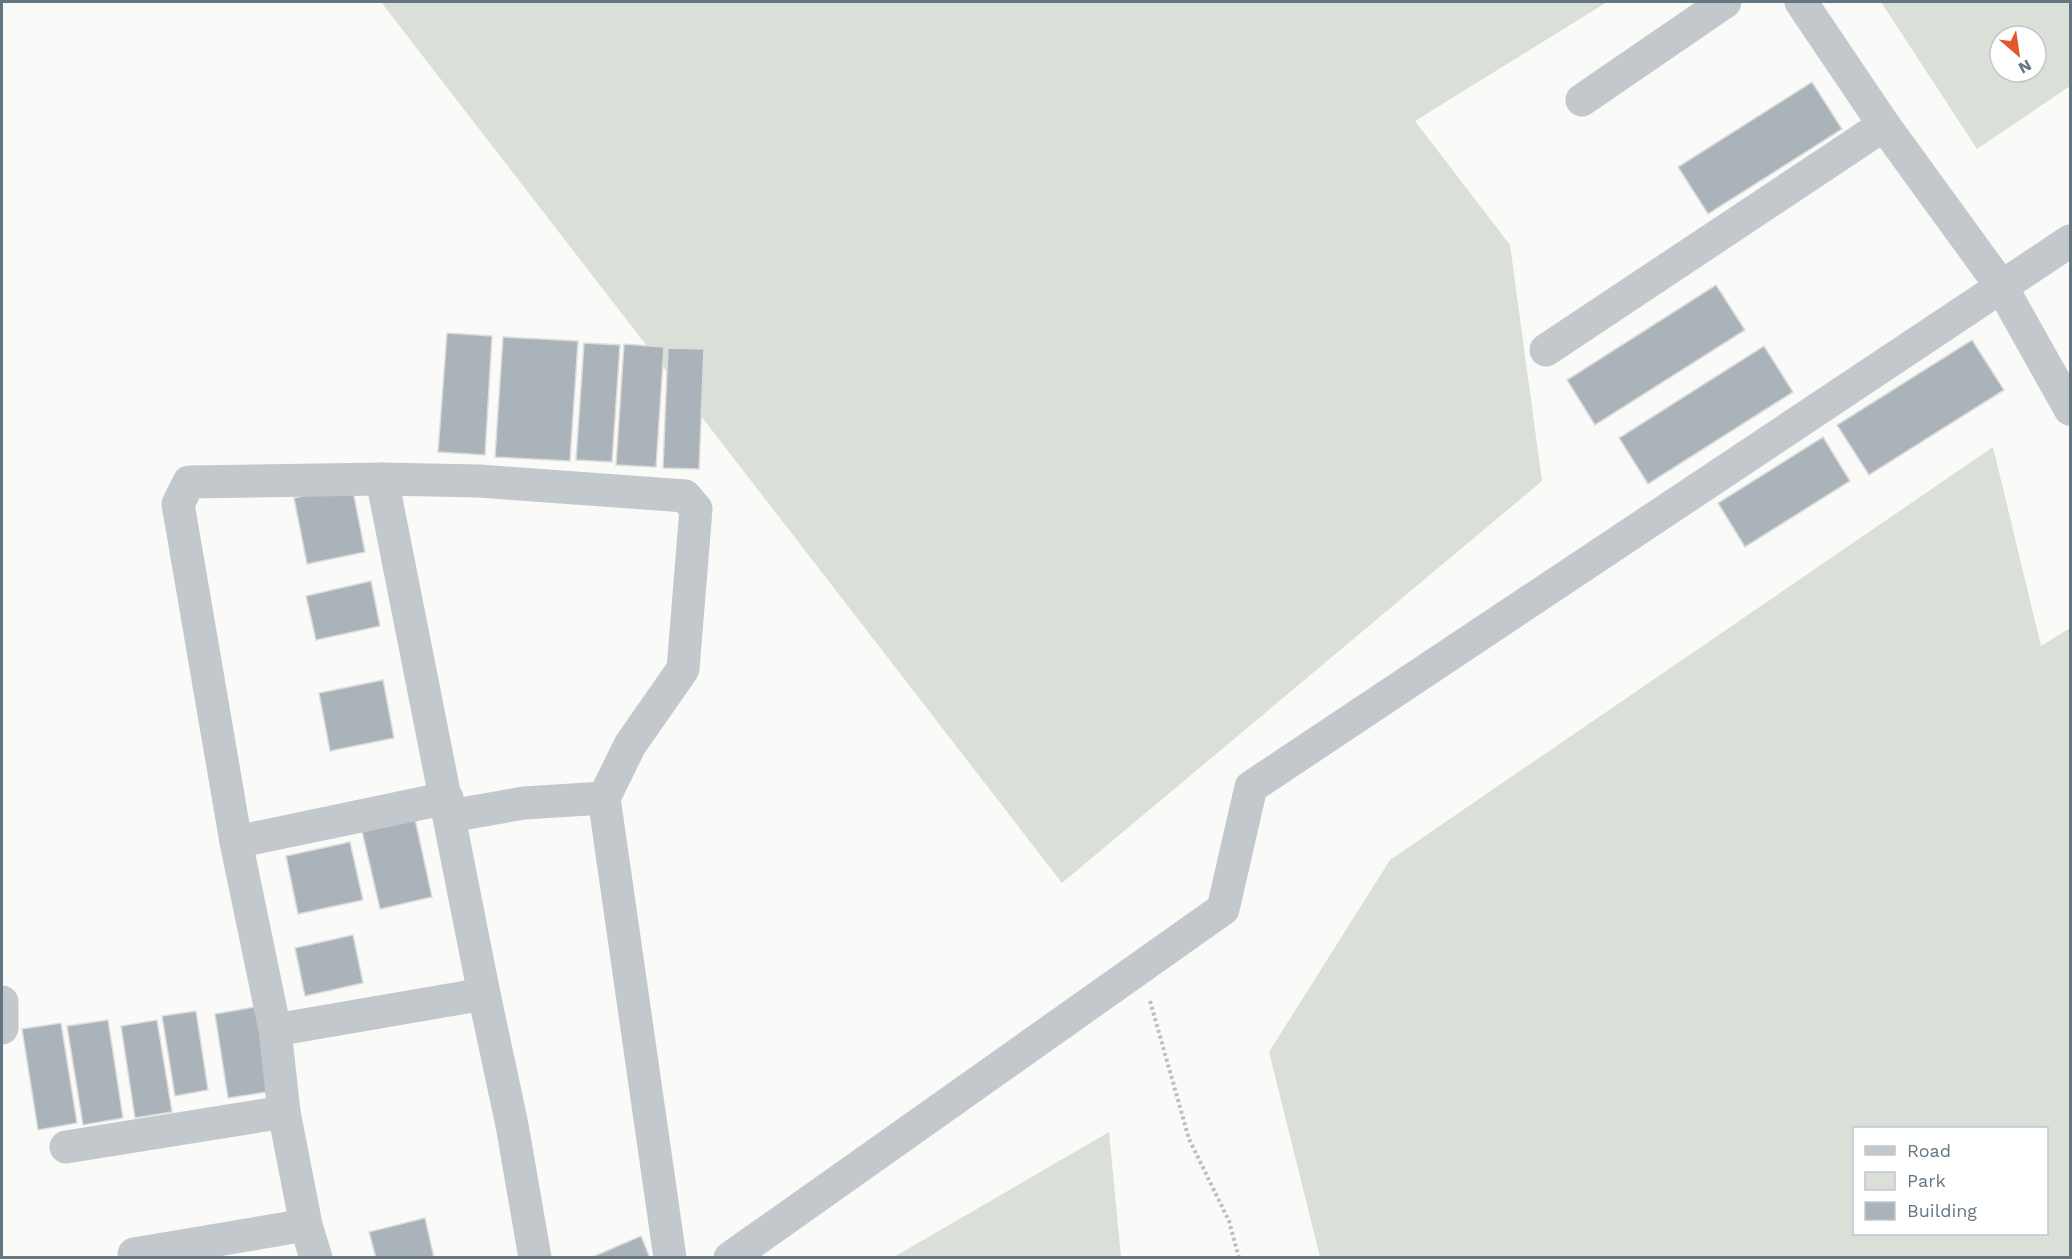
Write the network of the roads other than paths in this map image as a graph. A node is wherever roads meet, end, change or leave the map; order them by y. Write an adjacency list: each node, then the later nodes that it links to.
1 (1725, 2): 3 (street)
2 (1801, 2): 4 (street)
3 (1582, 100)
4 (1884, 124): 6 (street); 7 (street)
5 (2070, 241): 6 (street)
6 (2001, 286): 8 (street); 25 (street)
7 (1546, 350)
8 (2062, 373): 9 (street)
9 (2070, 409)
10 (382, 479): 11 (street); 12 (street); 13 (street)
11 (604, 798): 12 (street); 24 (street)
12 (448, 807): 13 (street); 14 (street)
13 (236, 842): 17 (street)
14 (484, 994): 17 (street); 23 (street)
15 (2, 1002): 16 (street)
16 (2, 1028)
17 (275, 1030): 18 (street)
18 (284, 1112): 19 (street); 20 (street)
19 (66, 1148)
20 (306, 1225): 21 (street); 22 (street)
21 (134, 1254)
22 (316, 1257)
23 (535, 1257)
24 (670, 1257)
25 (730, 1257)

